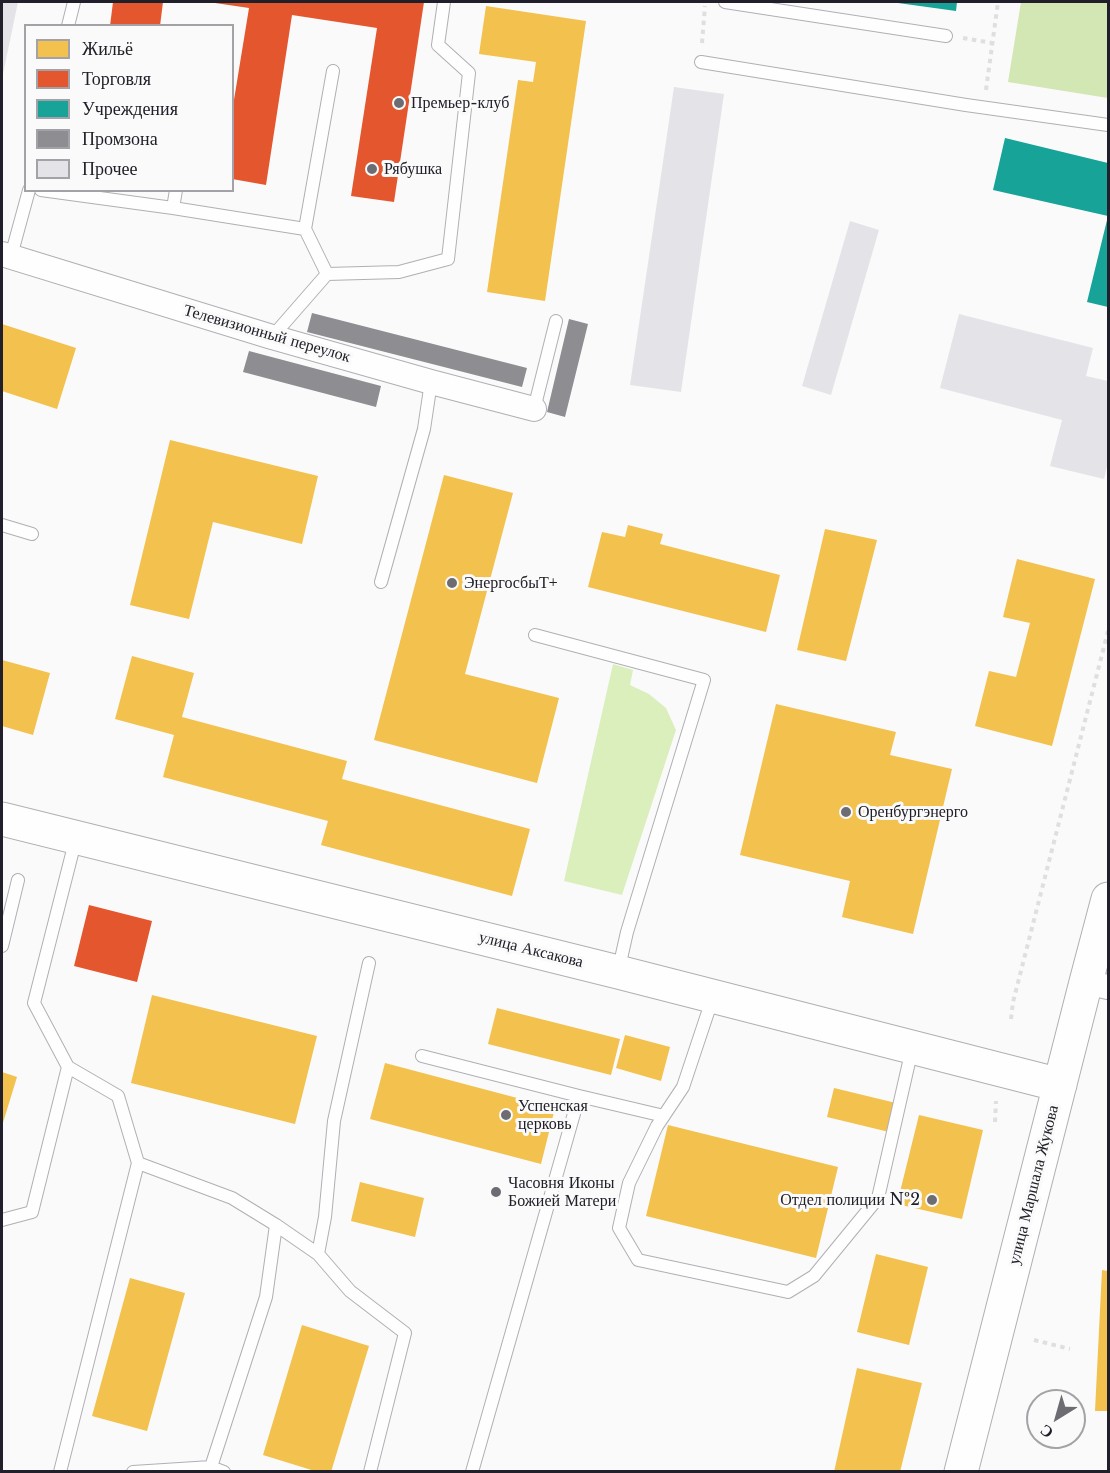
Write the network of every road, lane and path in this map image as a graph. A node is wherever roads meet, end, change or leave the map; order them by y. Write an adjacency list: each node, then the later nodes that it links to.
1 (74, 2): 6 (lane)
2 (444, 2): 19 (lane)
3 (706, 2): 9 (path)
4 (725, 2): 7 (lane)
5 (998, 2): 8 (path)
6 (69, 24)
7 (946, 36): 8 (path)
8 (992, 43): 11 (path)
9 (700, 62): 11 (lane)
10 (333, 71): 17 (lane)
11 (984, 107): 12 (lane)
12 (1108, 125)
13 (28, 192): 18 (lane)
14 (56, 192): 16 (lane)
15 (176, 192): 16 (lane)
16 (173, 208): 17 (lane)
17 (305, 229): 19 (lane)
18 (6, 255): 21 (street, Телевизионный переулок)
19 (327, 274): 21 (lane)
20 (556, 321): 23 (lane)
21 (272, 337): 22 (street, Телевизионный переулок)
22 (431, 382): 23 (street, Телевизионный переулок); 26 (lane)
23 (534, 409)
24 (2, 525): 25 (lane)
25 (32, 534)
26 (381, 582)
27 (1108, 631): 38 (path)
28 (535, 635): 35 (lane)
29 (2, 819): 30 (main road, улица Аксакова)
30 (76, 838): 35 (main road, улица Аксакова); 41 (lane)
31 (18, 880): 33 (lane)
32 (1108, 899): 36 (main road, улица Маршала Жукова)
33 (2, 946)
34 (369, 963): 50 (lane)
35 (618, 972): 37 (main road, улица Аксакова)
36 (1097, 984): 42 (main road, улица Маршала Жукова)
37 (713, 997): 39 (main road, улица Аксакова); 45 (lane)
38 (1011, 1019)
39 (912, 1048): 42 (main road, улица Аксакова); 45 (lane)
40 (422, 1056): 43 (lane)
41 (68, 1067): 47 (lane); 48 (lane)
42 (1060, 1085): 59 (main road, улица Маршала Жукова)
43 (579, 1096): 45 (lane); 58 (lane)
44 (996, 1101): 46 (path)
45 (664, 1116)
46 (995, 1122)
47 (138, 1163): 49 (lane); 54 (lane)
48 (2, 1220)
49 (276, 1225): 50 (lane); 53 (lane)
50 (318, 1254): 57 (lane)
51 (1034, 1340): 52 (path)
52 (1070, 1349)
53 (211, 1467): 55 (lane); 56 (lane)
54 (60, 1472)
55 (133, 1472)
56 (224, 1472)
57 (370, 1472)
58 (472, 1472)
59 (961, 1472)

